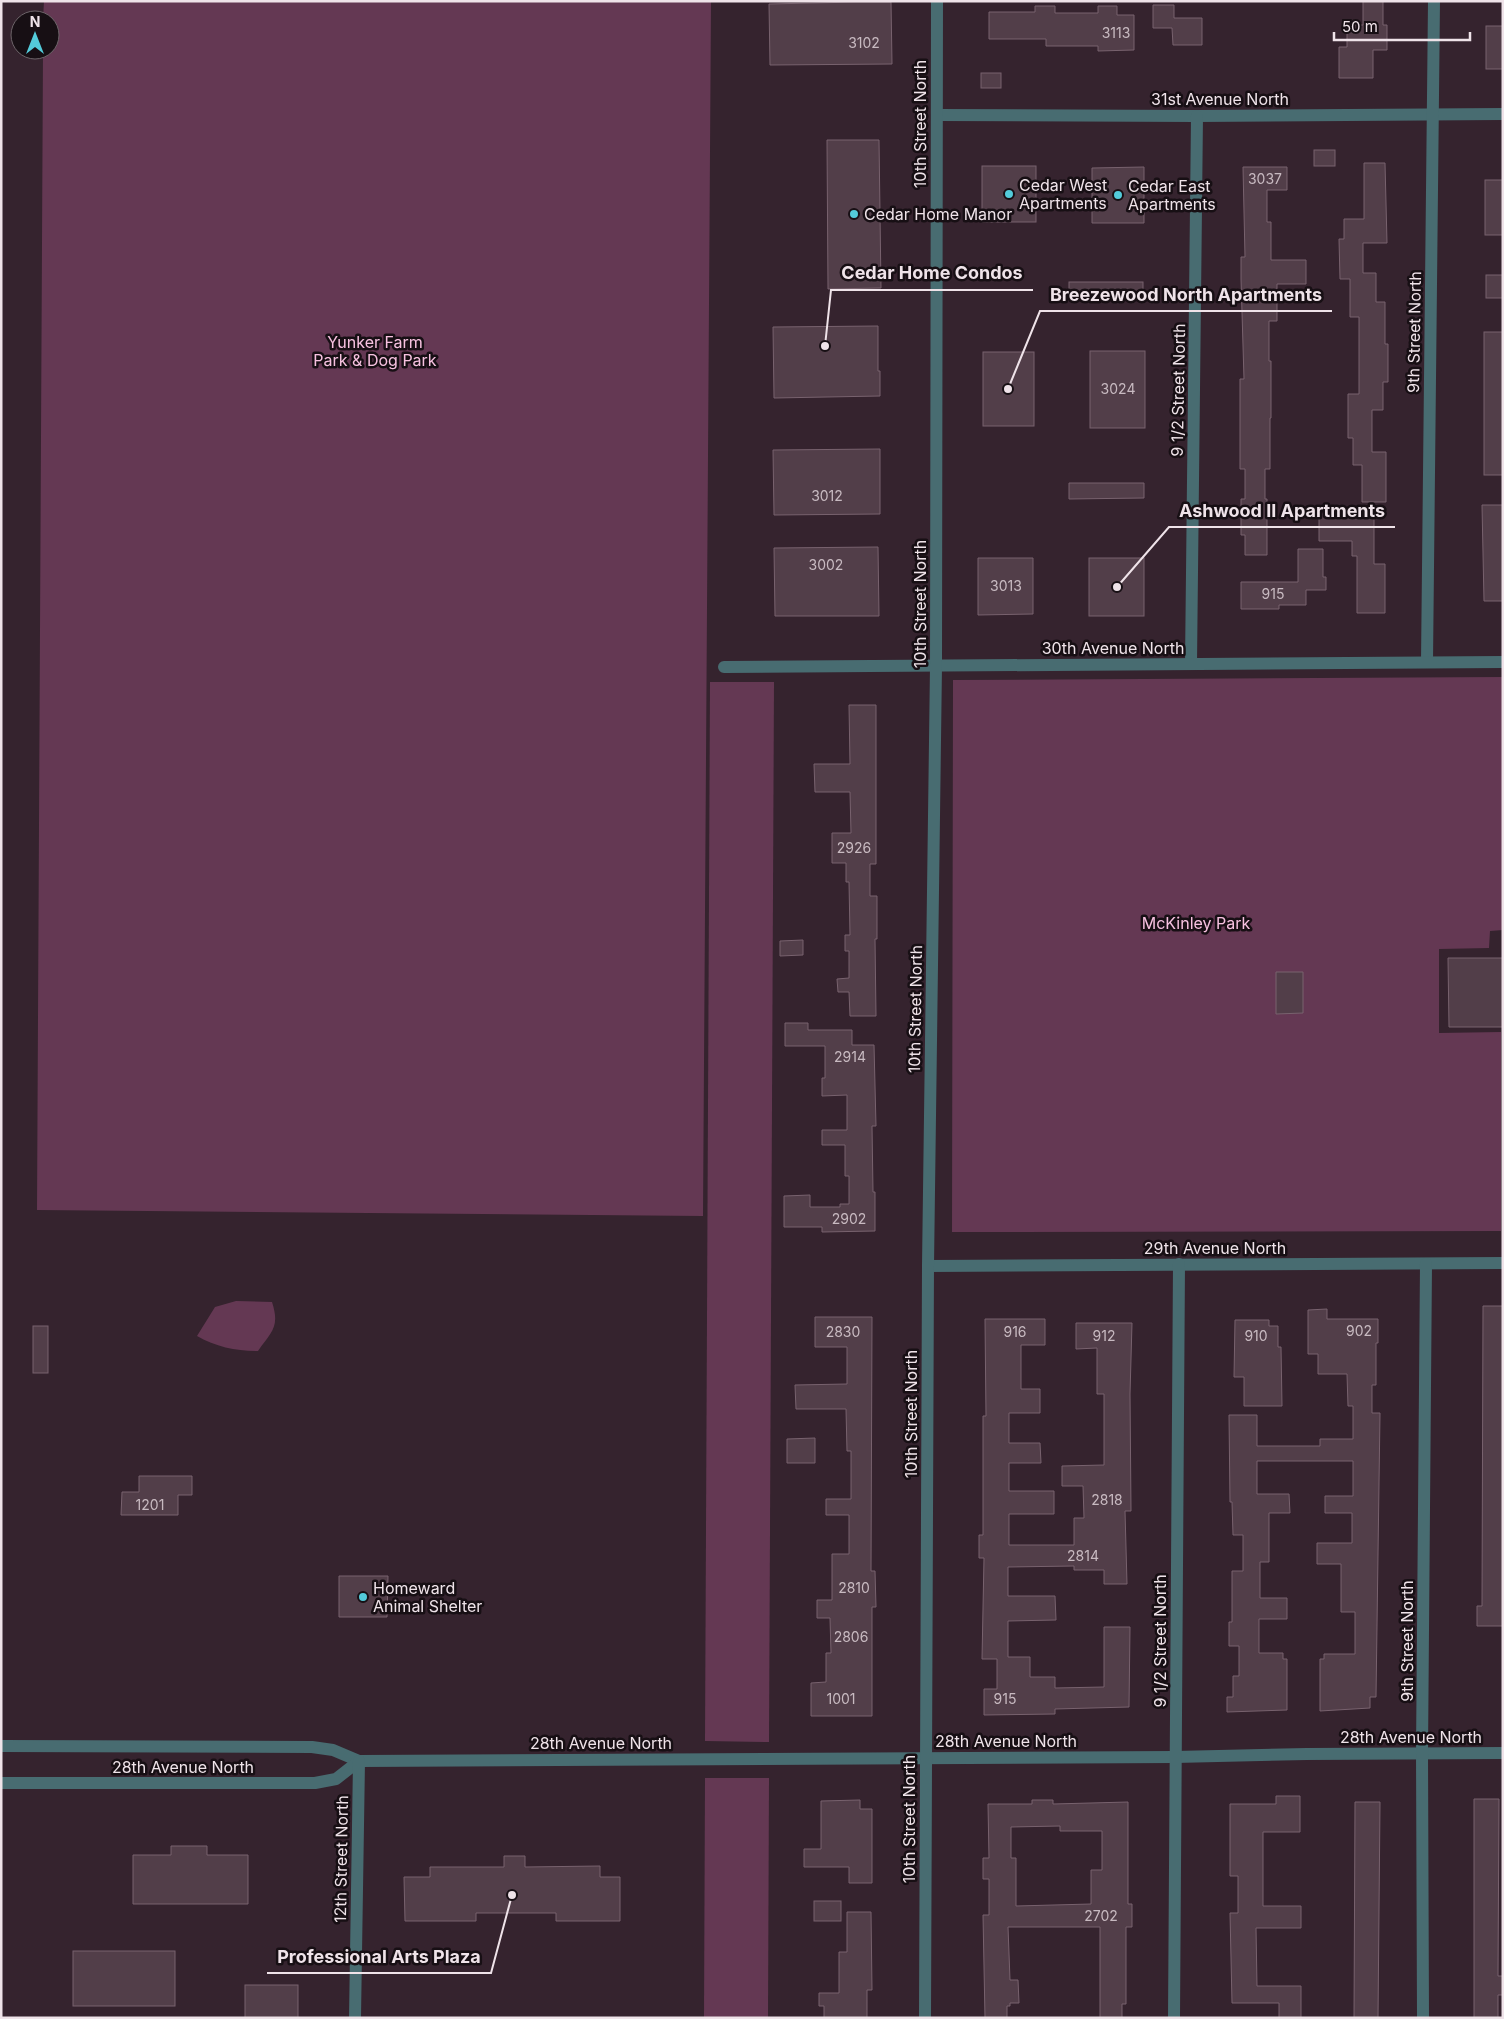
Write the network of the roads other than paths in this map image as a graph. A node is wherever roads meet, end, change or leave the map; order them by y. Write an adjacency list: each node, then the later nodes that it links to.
1 (937, 1): 5 (street, 10th Street North)
2 (1434, 1): 3 (street, 9th Street North)
3 (1432, 114): 4 (street, 31st Avenue North); 6 (street, 31st Avenue North); 7 (street, 9th Street North)
4 (1503, 114)
5 (937, 115): 6 (street, 31st Avenue North); 10 (street, 10th Street North)
6 (1197, 116): 9 (street, 9 1/2 Street North)
7 (1427, 662): 8 (street, 30th Avenue North); 9 (street, 30th Avenue North)
8 (1503, 662)
9 (1191, 664): 10 (street, 30th Avenue North)
10 (936, 666): 11 (street, 30th Avenue North); 15 (street, 10th Street North)
11 (724, 667)
12 (1503, 1263): 14 (street, 29th Avenue North)
13 (1179, 1264): 14 (street, 29th Avenue North); 15 (street, 29th Avenue North); 19 (street, 9 1/2 Street North)
14 (1426, 1264): 18 (street, 9th Street North)
15 (928, 1266): 20 (street, 10th Street North)
16 (1, 1746): 21 (street, 28th Avenue North)
17 (1503, 1753): 18 (street, 28th Avenue North)
18 (1422, 1754): 19 (street, 28th Avenue North); 26 (street, 9th Street North)
19 (1176, 1757): 20 (street, 28th Avenue North); 25 (street, 9 1/2 Street North)
20 (925, 1758): 21 (street, 28th Avenue North); 24 (street, 10th Street North)
21 (359, 1761): 22 (street, 28th Avenue North); 23 (street, 12th Street North)
22 (1, 1783)
23 (355, 2018)
24 (925, 2018)
25 (1174, 2018)
26 (1423, 2018)

